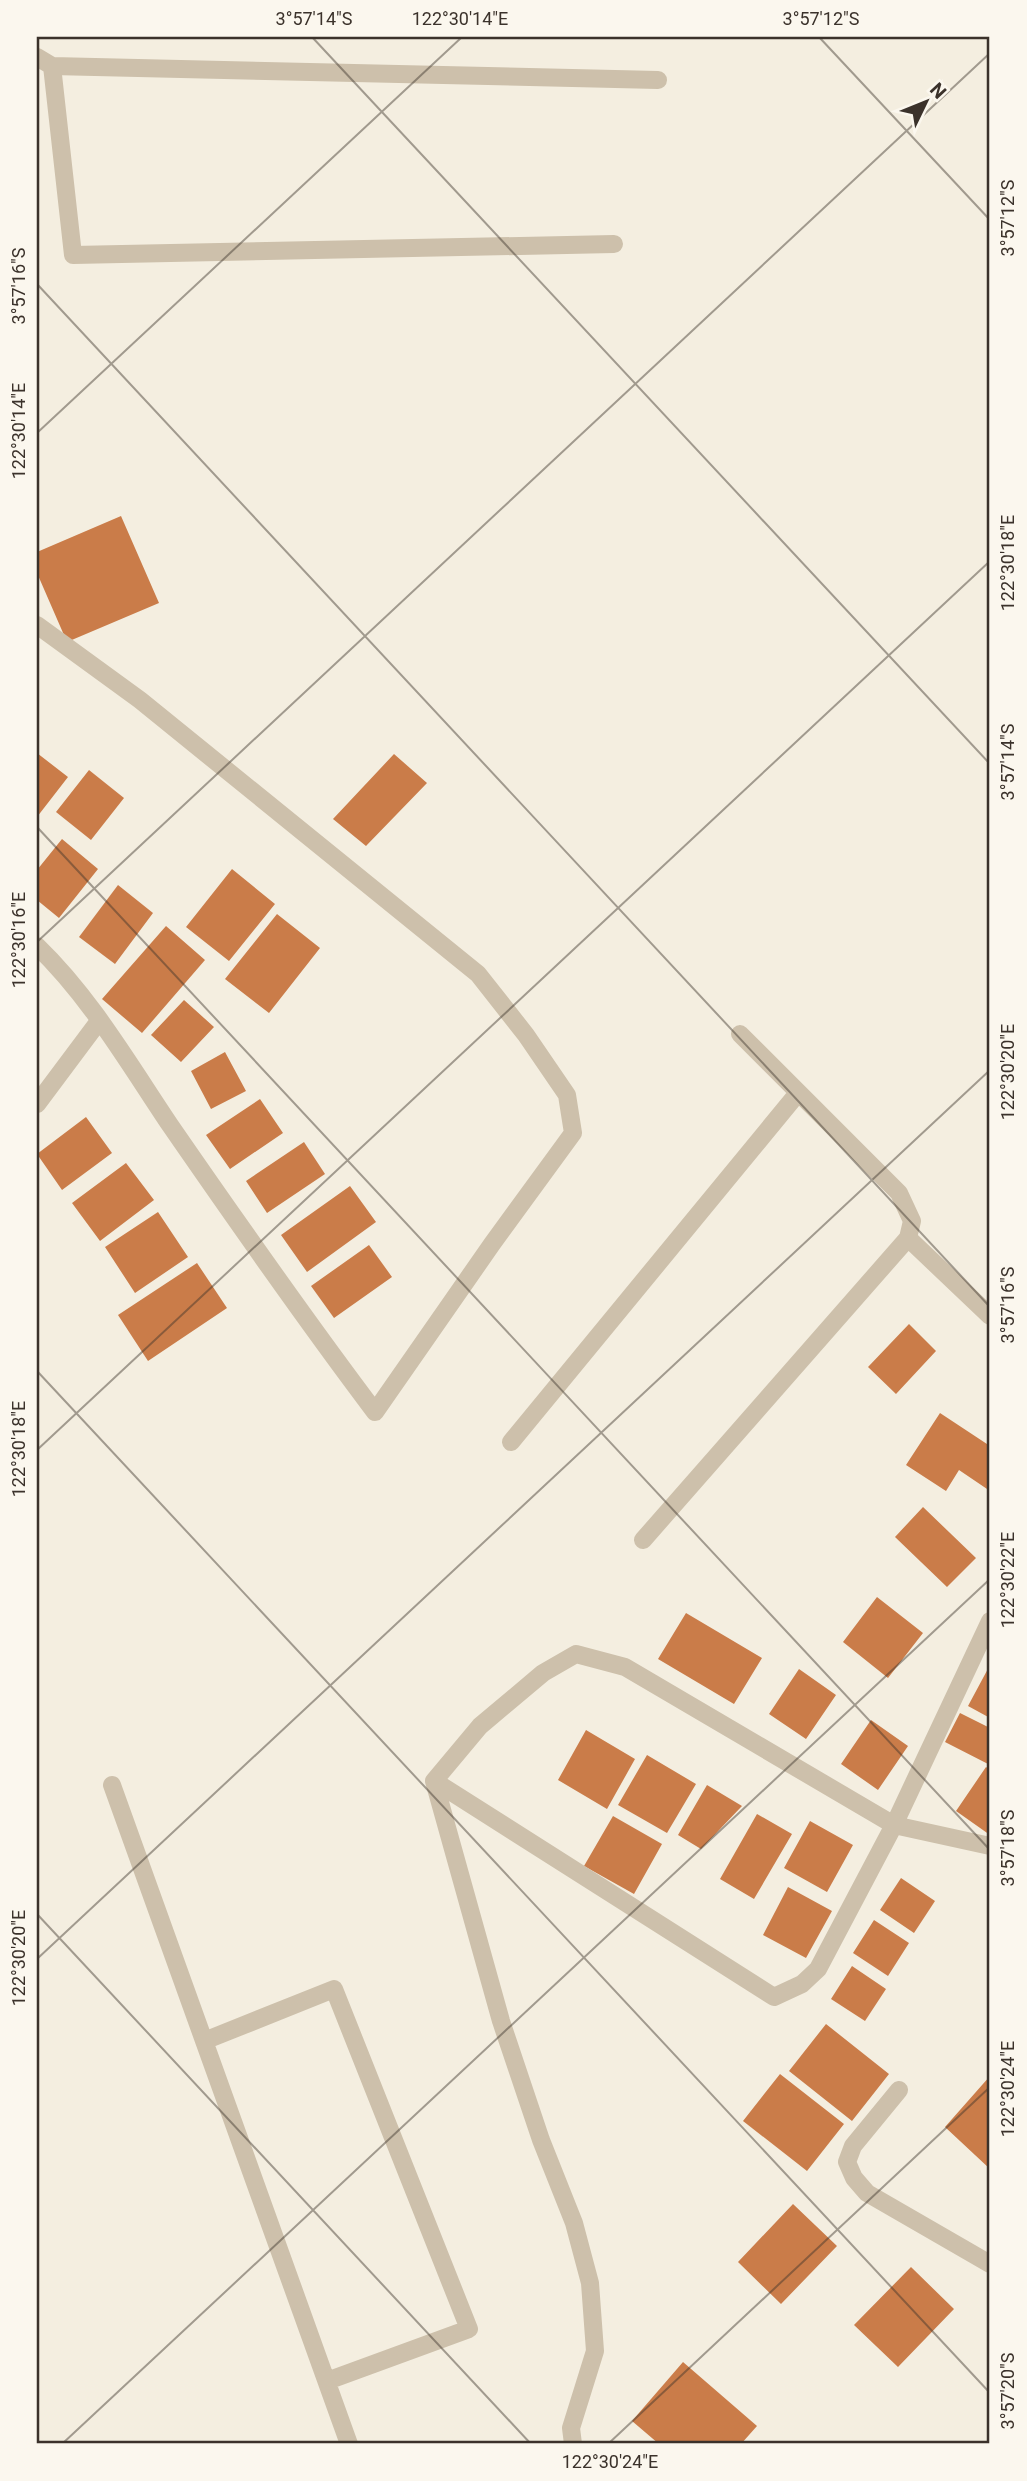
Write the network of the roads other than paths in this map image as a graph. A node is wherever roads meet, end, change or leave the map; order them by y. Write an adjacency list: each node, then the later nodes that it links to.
1 (44, 61): 2 (street); 3 (street)
2 (658, 80)
3 (614, 244)
4 (37, 625): 6 (street)
5 (37, 946): 6 (street)
6 (99, 1021): 9 (street)
7 (740, 1034): 8 (street)
8 (798, 1093): 10 (street); 12 (street)
9 (37, 1104)
10 (908, 1238): 11 (street); 13 (street)
11 (990, 1315)
12 (511, 1442)
13 (643, 1540)
14 (990, 1621): 17 (street)
15 (434, 1782): 17 (street); 17 (street); 24 (street)
16 (112, 1785): 19 (street)
17 (894, 1825): 18 (street)
18 (990, 1846)
19 (204, 2040): 22 (street); 22 (street)
20 (900, 2090): 21 (street)
21 (990, 2264)
22 (327, 2381): 23 (street)
23 (349, 2444)
24 (573, 2444)

